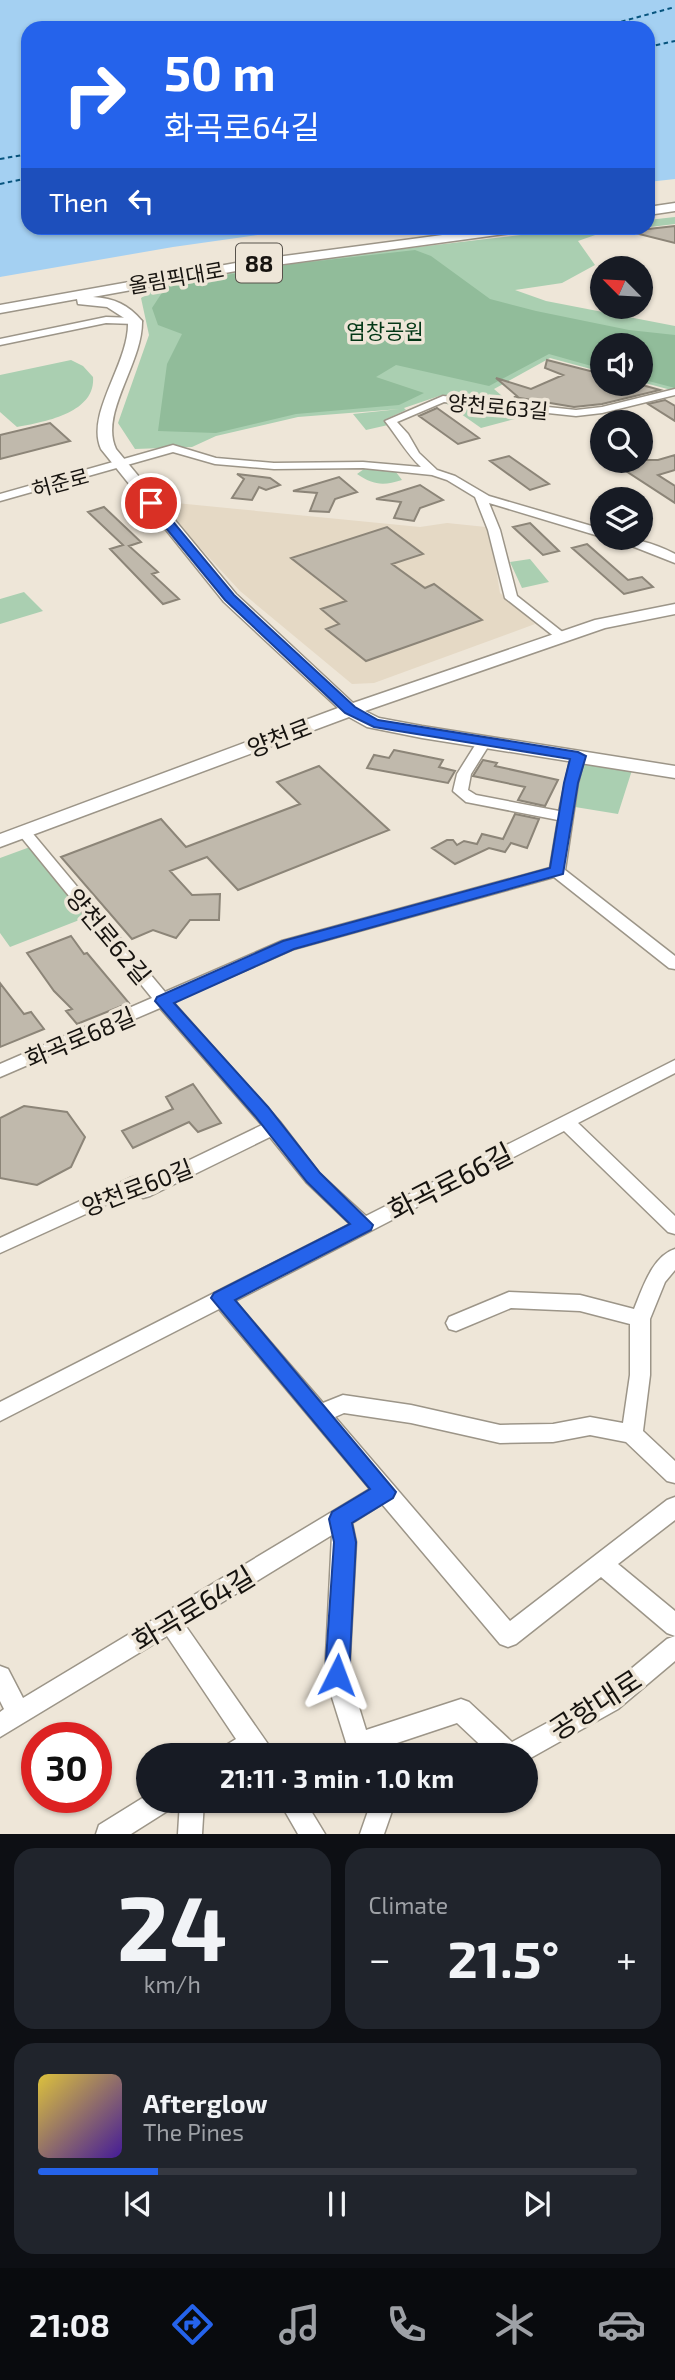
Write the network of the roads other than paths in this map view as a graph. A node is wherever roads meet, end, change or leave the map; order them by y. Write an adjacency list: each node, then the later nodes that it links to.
1 (675, 198): 2 (highway)
2 (655, 201)
3 (675, 207): 4 (highway)
4 (655, 210)
5 (400, 235): 7 (highway, 올림픽대로 / 88)
6 (468, 235): 8 (highway, 올림픽대로 / 88)
7 (0, 301)
8 (0, 309)
9 (0, 315): 10 (highway)
10 (135, 321): 11 (street); 13 (main road)
11 (0, 342)
12 (675, 392): 14 (street, 양천로63길)
13 (121, 466): 14 (street, 양천로63길); 16 (street, 허준로); 22 (main road)
14 (433, 472): 15 (street, 양천로63길)
15 (480, 495): 17 (street, 양천로63길); 21 (street)
16 (0, 498)
17 (590, 529)
18 (653, 549): 19 (street)
19 (675, 559)
20 (675, 609): 21 (main road, 양천로)
21 (560, 637): 22 (main road, 양천로)
22 (350, 710): 23 (main road); 27 (main road, 양천로)
23 (484, 742): 24 (main road); 26 (street)
24 (578, 756): 25 (main road); 26 (street)
25 (675, 772)
26 (566, 817): 29 (street)
27 (23, 832): 28 (main road, 양천로); 31 (street, 양천로62길)
28 (0, 841)
29 (558, 871): 30 (street); 31 (street, 화곡로68길)
30 (675, 964)
31 (163, 1001): 33 (street, 화곡로68길); 35 (street, 양천로62길)
32 (675, 1066): 34 (street, 화곡로66길)
33 (0, 1071)
34 (566, 1122): 36 (street, 화곡로66길); 37 (street)
35 (274, 1128): 36 (street, 양천로62길); 38 (street, 양천로60길)
36 (364, 1225): 40 (street, 화곡로66길)
37 (675, 1227)
38 (0, 1246)
39 (675, 1256): 41 (street)
40 (221, 1298): 43 (street, 화곡로66길); 44 (street)
41 (640, 1319): 42 (street); 45 (street)
42 (456, 1323)
43 (0, 1412)
44 (319, 1414): 45 (street); 47 (street)
45 (632, 1434): 46 (street)
46 (675, 1474)
47 (385, 1492): 49 (street, 화곡로64길); 50 (street)
48 (675, 1507): 50 (street)
49 (340, 1519): 51 (street, 화곡로64길); 57 (street)
50 (602, 1564): 52 (street)
51 (170, 1622): 55 (street, 화곡로64길); 56 (street)
52 (675, 1625)
53 (675, 1647): 60 (street, 공항대로)
54 (0, 1677): 55 (street)
55 (10, 1720)
56 (243, 1743)
57 (358, 1743)
58 (378, 1743): 59 (street, 공항대로)
59 (497, 1743)
60 (532, 1743)
61 (141, 1813): 65 (street)
62 (191, 1813): 66 (street)
63 (298, 1813): 67 (street)
64 (379, 1813): 68 (street)
65 (108, 1834)
66 (190, 1834)
67 (313, 1834)
68 (372, 1834)

